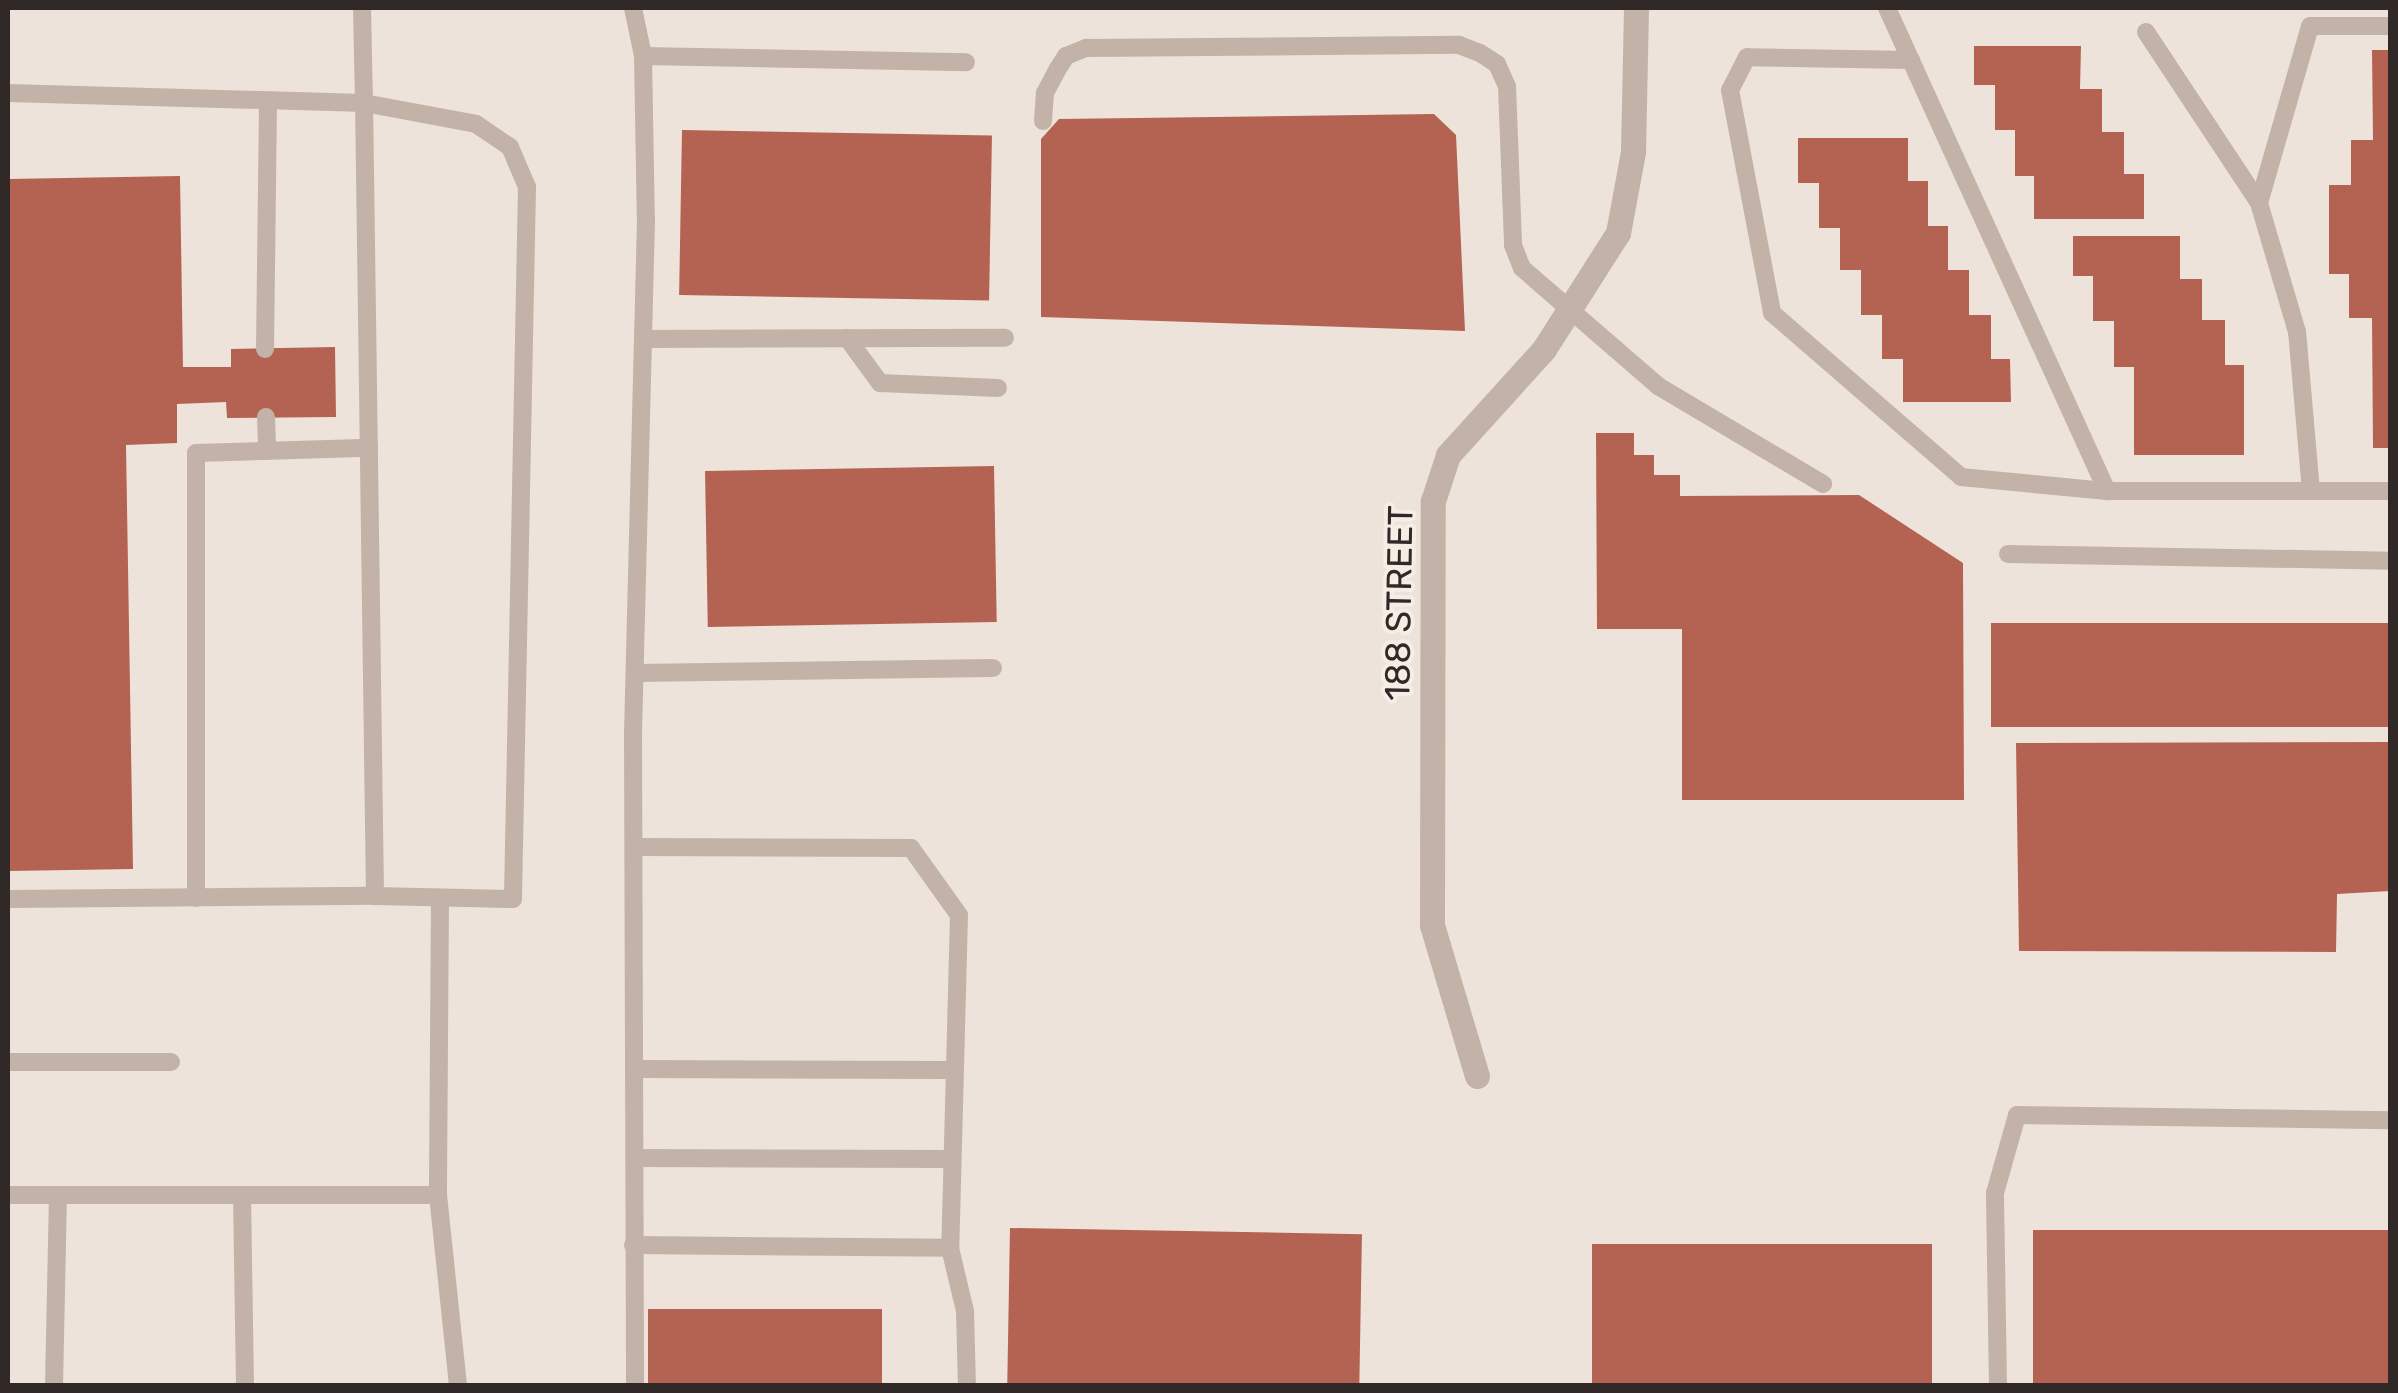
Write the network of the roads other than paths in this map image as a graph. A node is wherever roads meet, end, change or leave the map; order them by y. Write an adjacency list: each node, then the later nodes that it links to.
1 (362, 8): 14 (lane)
2 (633, 8): 9 (lane)
3 (1636, 8): 17 (street, 188 STREET)
4 (1887, 8): 10 (lane)
5 (2334, 8): 6 (lane)
6 (2341, 26): 7 (lane); 16 (lane)
7 (2390, 26)
8 (2146, 32): 16 (lane)
9 (642, 56): 11 (lane); 20 (lane)
10 (1910, 60): 29 (lane); 29 (lane)
11 (966, 62)
12 (8, 94): 13 (lane)
13 (268, 101): 14 (lane); 21 (lane)
14 (364, 103): 24 (lane); 37 (lane)
15 (1043, 120): 17 (lane)
16 (2259, 202): 28 (lane)
17 (1571, 312): 26 (lane); 43 (street, 188 STREET)
18 (847, 338): 19 (lane); 20 (lane); 22 (lane)
19 (1005, 338)
20 (643, 339): 33 (lane)
21 (266, 348)
22 (998, 388)
23 (266, 417): 25 (lane)
24 (369, 448): 25 (lane); 35 (lane)
25 (267, 451): 36 (lane)
26 (1823, 484)
27 (2390, 490): 28 (lane)
28 (2311, 491): 29 (lane)
29 (2107, 492)
30 (2008, 554): 31 (lane)
31 (2390, 561)
32 (993, 668): 33 (lane)
33 (635, 674): 34 (lane)
34 (635, 847): 41 (lane); 42 (lane)
35 (375, 896): 36 (lane); 37 (lane)
36 (196, 898): 38 (lane)
37 (440, 898): 50 (lane)
38 (8, 899)
39 (8, 1062): 40 (lane)
40 (171, 1062)
41 (636, 1069): 42 (lane); 45 (lane)
42 (950, 1070): 46 (lane)
43 (1477, 1076)
44 (2390, 1120): 58 (lane)
45 (635, 1158): 46 (lane); 51 (lane)
46 (950, 1159): 52 (lane)
47 (8, 1196): 48 (lane)
48 (58, 1196): 49 (lane); 53 (lane)
49 (242, 1196): 50 (lane); 54 (lane)
50 (438, 1196): 55 (lane)
51 (633, 1246): 52 (lane); 56 (lane)
52 (950, 1248): 57 (lane)
53 (54, 1386)
54 (245, 1386)
55 (458, 1386)
56 (635, 1386)
57 (967, 1386)
58 (1998, 1386)

